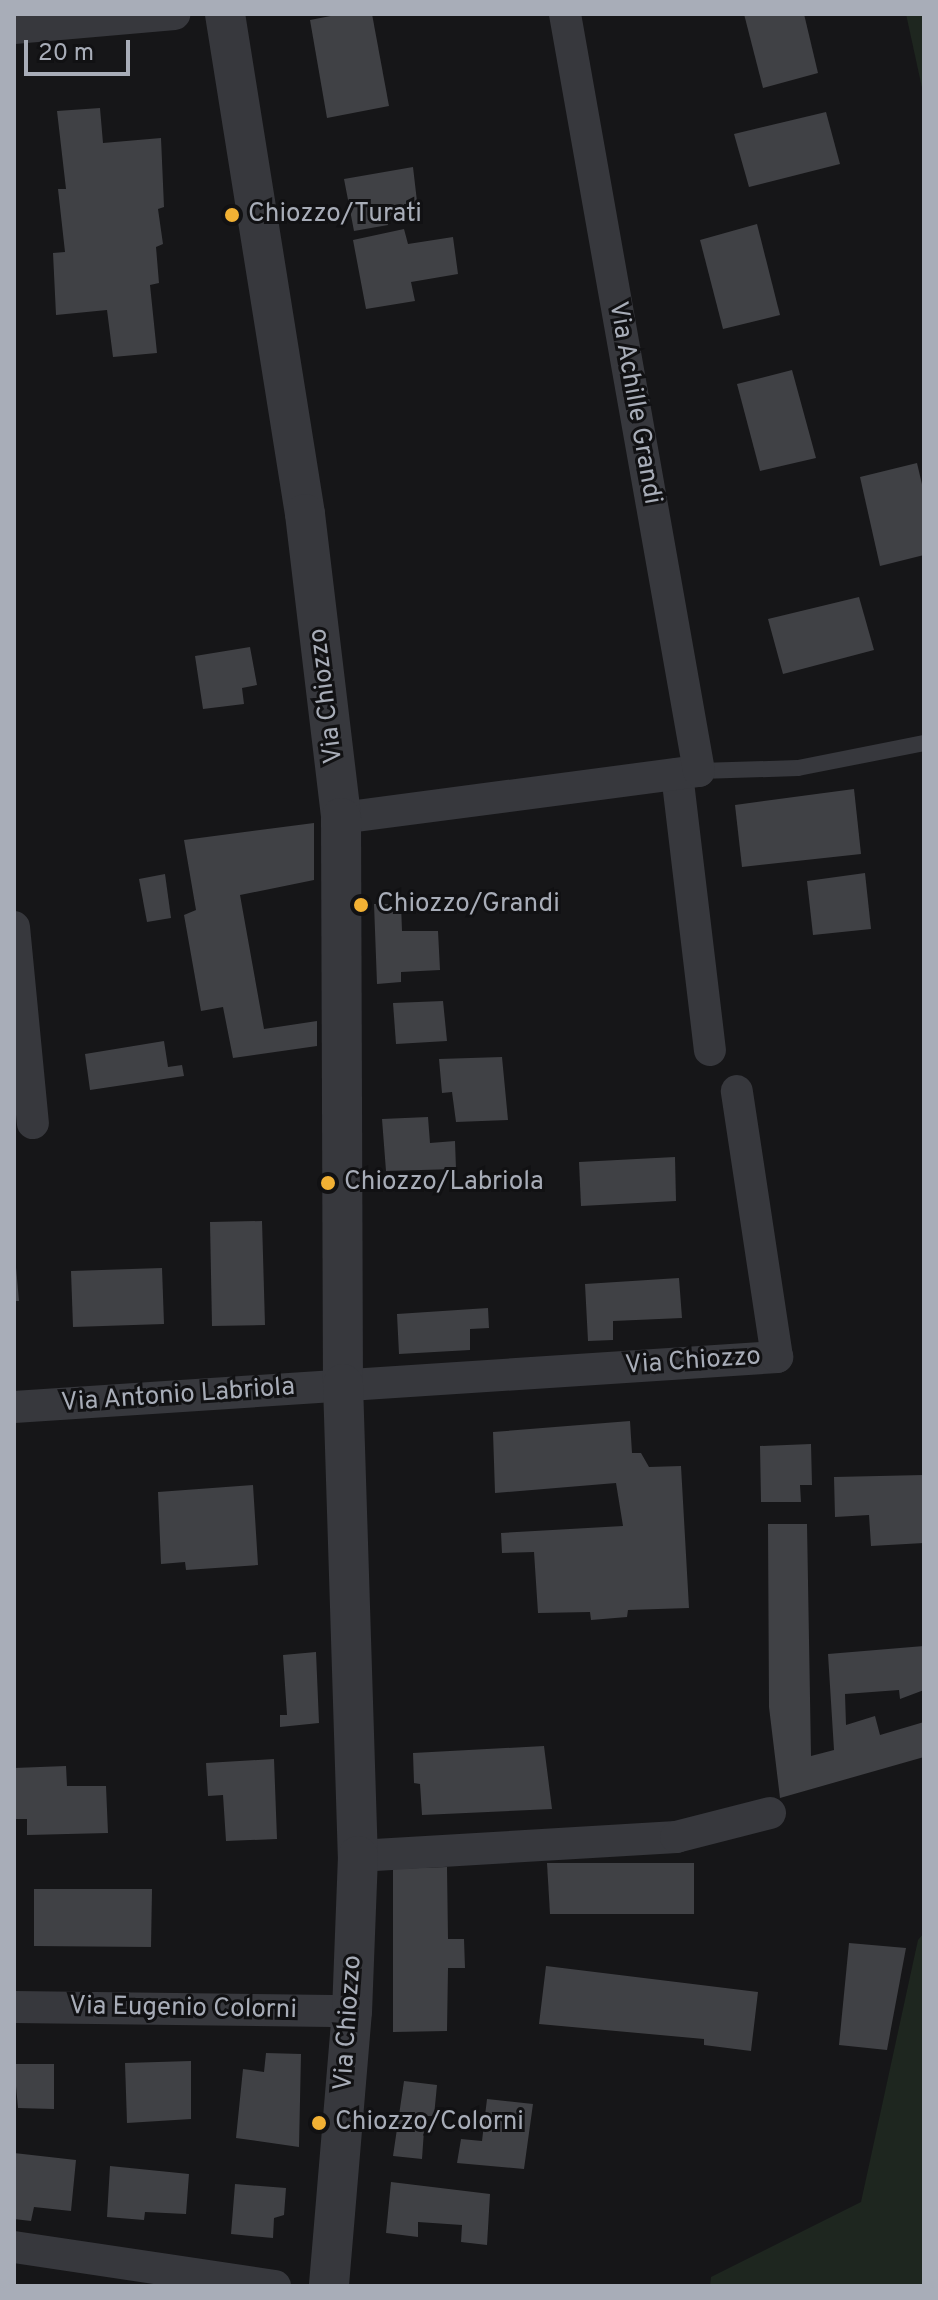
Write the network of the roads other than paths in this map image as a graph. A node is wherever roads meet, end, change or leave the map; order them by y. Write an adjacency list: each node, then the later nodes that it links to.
1 (174, 14): 4 (street)
2 (225, 14): 7 (street, Via Chiozzo)
3 (565, 14): 6 (street, Via Achille Grandi)
4 (14, 28)
5 (924, 743): 6 (lane)
6 (688, 773): 7 (street); 9 (street, Via Achille Grandi)
7 (341, 818): 12 (street, Via Chiozzo)
8 (14, 927): 11 (street)
9 (710, 1050)
10 (737, 1091): 12 (street, Via Chiozzo)
11 (33, 1123)
12 (343, 1384): 13 (street, Via Antonio Labriola); 15 (street, Via Chiozzo)
13 (14, 1407)
14 (770, 1813): 15 (street)
15 (358, 1856): 17 (street, Via Chiozzo)
16 (14, 2007): 17 (street, Via Eugenio Colorni)
17 (352, 2011): 20 (street, Via Chiozzo)
18 (14, 2247): 19 (street)
19 (275, 2286)
20 (329, 2286)

